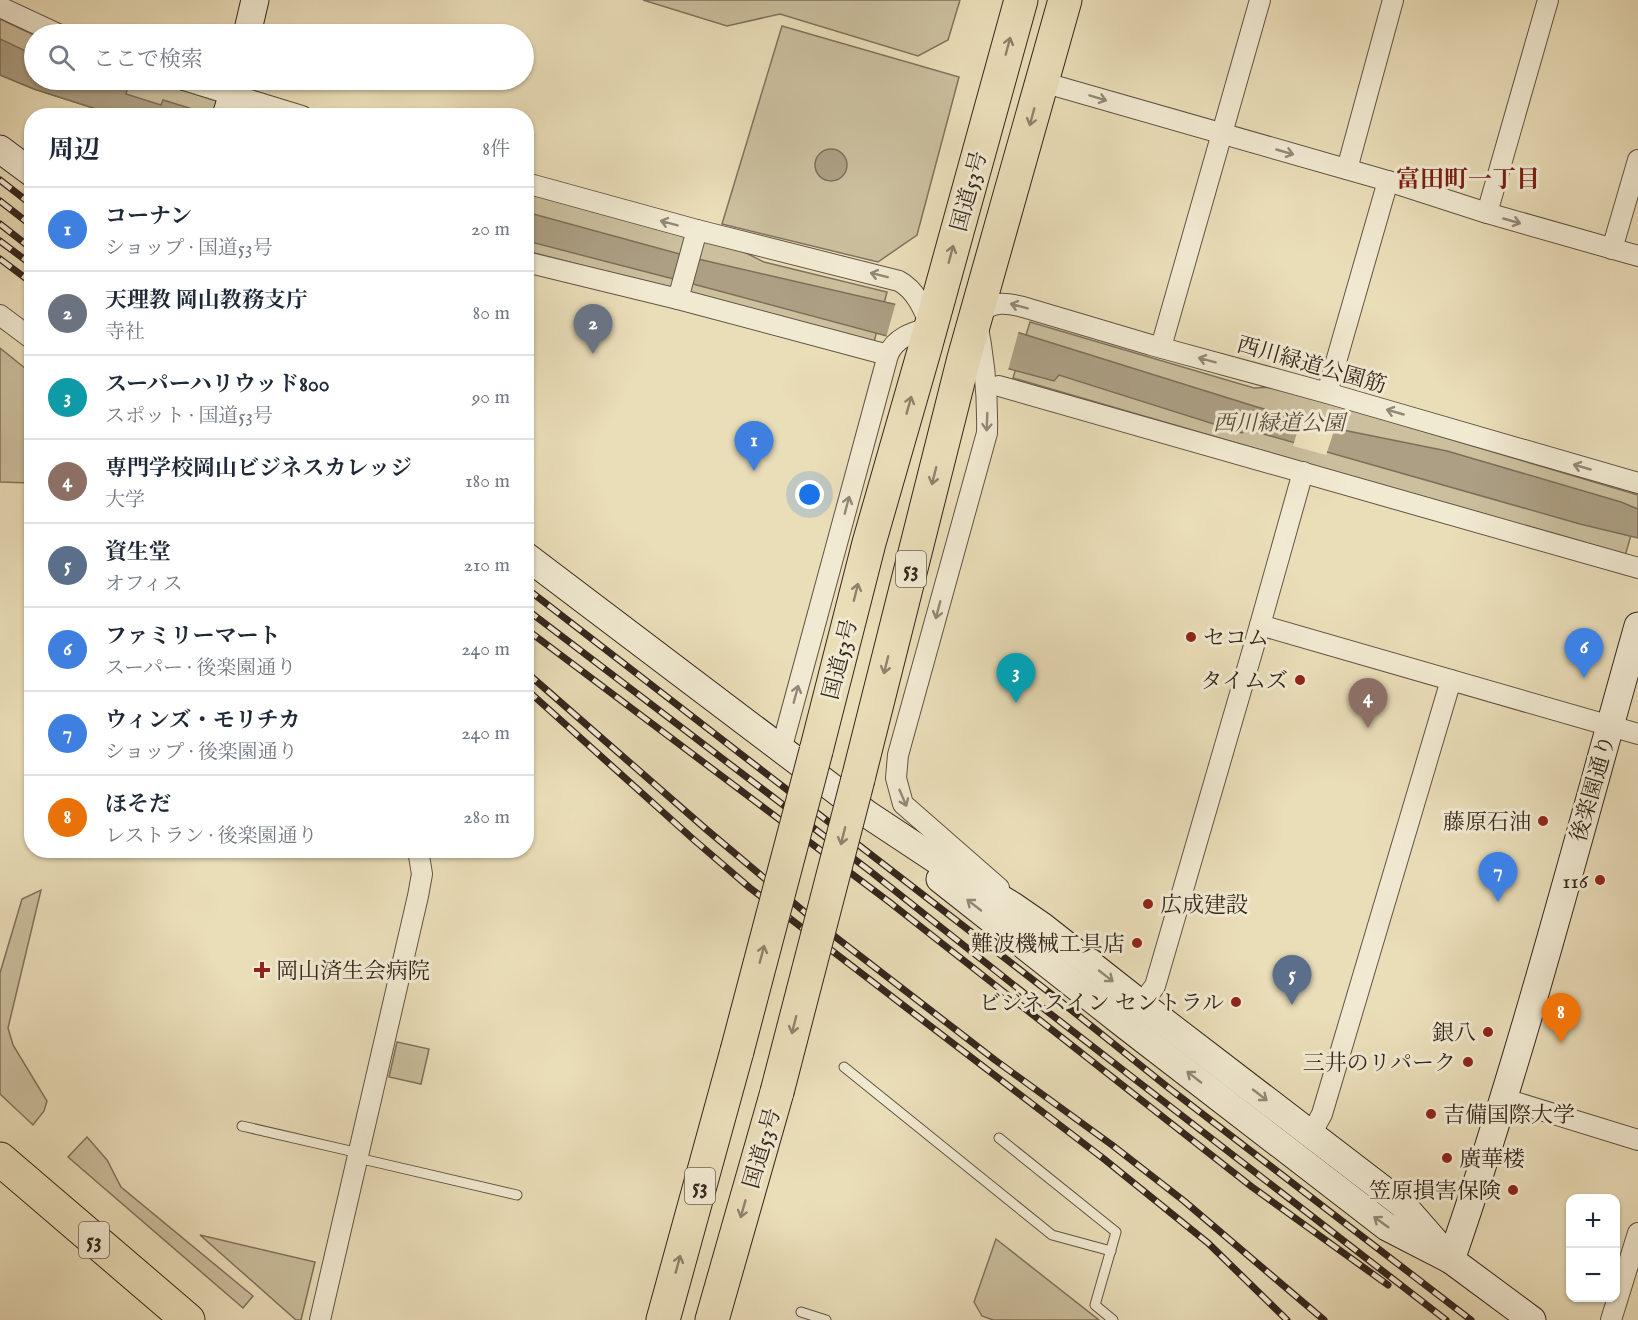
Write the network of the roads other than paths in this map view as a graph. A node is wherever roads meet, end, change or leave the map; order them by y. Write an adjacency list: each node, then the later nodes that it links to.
1 (255, 0): 9 (street)
2 (1021, 0): 29 (highway, 国道53号 / 53, one-way to 2)
3 (1065, 0): 10 (highway, 国道53号 / 53)
4 (1260, 0): 14 (street)
5 (1393, 0): 18 (street)
6 (1548, 0): 21 (street)
7 (0, 8): 8 (street)
8 (35, 24)
9 (249, 24)
10 (1042, 82): 14 (street, one-way to 14); 28 (highway, 国道53号 / 53, one-way to 28)
11 (212, 90): 12 (street)
12 (232, 97): 13 (street)
13 (273, 108)
14 (1222, 135): 18 (street, one-way to 18); 31 (street)
15 (0, 149): 17 (street)
16 (1638, 159): 23 (street)
17 (24, 167)
18 (1347, 169): 19 (street)
19 (1388, 182): 21 (street); 34 (street)
20 (534, 185): 22 (street, one-way to 20)
21 (1486, 213): 23 (street, one-way to 23)
22 (696, 230): 26 (street); 29 (street, one-way to 22)
23 (1612, 249): 24 (street)
24 (1638, 256)
25 (534, 264): 26 (street)
26 (680, 291): 29 (street)
27 (0, 315): 30 (street)
28 (976, 319): 31 (street, 西川緑道公園筋, one-way to 28); 32 (highway, 国道53号 / 53)
29 (917, 332): 44 (street, one-way to 29); 64 (highway, 国道53号 / 53, one-way to 29, bridge)
30 (24, 333)
31 (1161, 347): 34 (street, 西川緑道公園筋, one-way to 31)
32 (974, 361): 47 (street, one-way to 47); 65 (highway, 国道53号 / 53, one-way to 65, bridge)
33 (999, 386): 35 (street)
34 (1327, 393): 36 (street, 西川緑道公園筋, one-way to 34)
35 (1303, 472): 38 (street); 39 (street)
36 (1638, 483)
37 (534, 562): 44 (street)
38 (1638, 568)
39 (1260, 625): 41 (street); 48 (street)
40 (1638, 626): 42 (street, 後楽園通り)
41 (1451, 680): 42 (street); 52 (street)
42 (1609, 726): 43 (street); 50 (street, 後楽園通り)
43 (1638, 735)
44 (781, 750): 45 (street)
45 (867, 814): 47 (street); 48 (street, one-way to 45)
46 (419, 858): 55 (street)
47 (1013, 906): 48 (street, one-way to 48)
48 (1133, 1014): 52 (street, one-way to 52); 60 (street, one-way to 48)
49 (844, 1067): 59 (lane)
50 (1505, 1099): 54 (street); 60 (street, 後楽園通り)
51 (242, 1126): 55 (lane)
52 (1311, 1134): 60 (street)
53 (999, 1138): 59 (lane)
54 (1638, 1140)
55 (358, 1155): 57 (lane); 63 (street)
56 (2, 1166): 62 (highway, 53)
57 (517, 1196)
58 (1638, 1233): 69 (street)
59 (1111, 1251): 67 (lane)
60 (1451, 1260): 68 (street)
61 (801, 1312): 66 (lane)
62 (188, 1320)
63 (320, 1320)
64 (663, 1320)
65 (712, 1320)
66 (826, 1320)
67 (1113, 1320)
68 (1532, 1320)
69 (1611, 1320)

